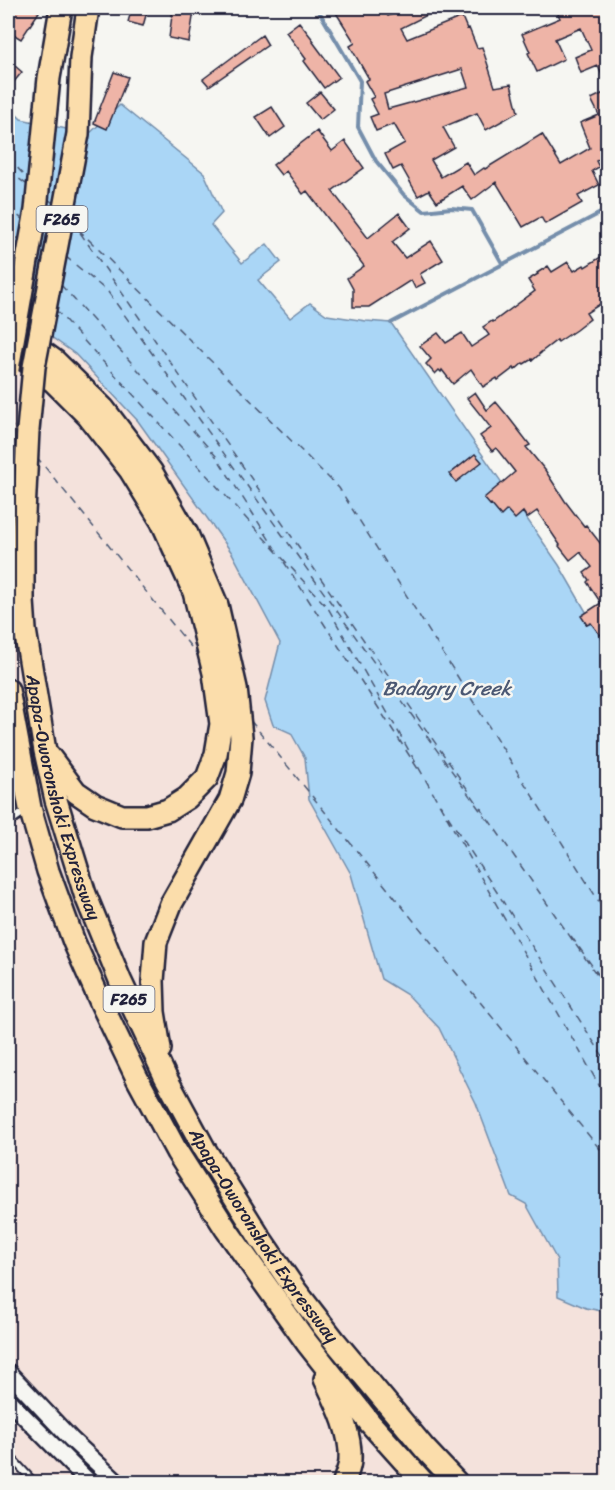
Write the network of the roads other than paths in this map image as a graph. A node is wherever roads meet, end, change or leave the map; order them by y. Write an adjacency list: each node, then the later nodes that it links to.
1 (61, 8): 5 (highway, F265, bridge)
2 (88, 8): 7 (highway, Apapa-Oworonshoki Expressway / F265, bridge)
3 (8, 327): 10 (highway)
4 (8, 347): 7 (highway)
5 (8, 369)
6 (8, 690): 8 (highway, Apapa-Oworonshoki Expressway / F265)
7 (45, 751): 10 (highway, Apapa-Oworonshoki Expressway / F265)
8 (30, 808): 9 (lane); 11 (highway, Apapa-Oworonshoki Expressway / F265)
9 (8, 823)
10 (165, 1076): 20 (highway, Apapa-Oworonshoki Expressway / F265)
11 (308, 1343): 18 (highway); 19 (highway, Apapa-Oworonshoki Expressway / F265)
12 (8, 1372): 17 (street)
13 (8, 1400): 16 (street)
14 (8, 1454): 15 (lane)
15 (34, 1482)
16 (89, 1482)
17 (117, 1482)
18 (344, 1482)
19 (423, 1482)
20 (456, 1482)

